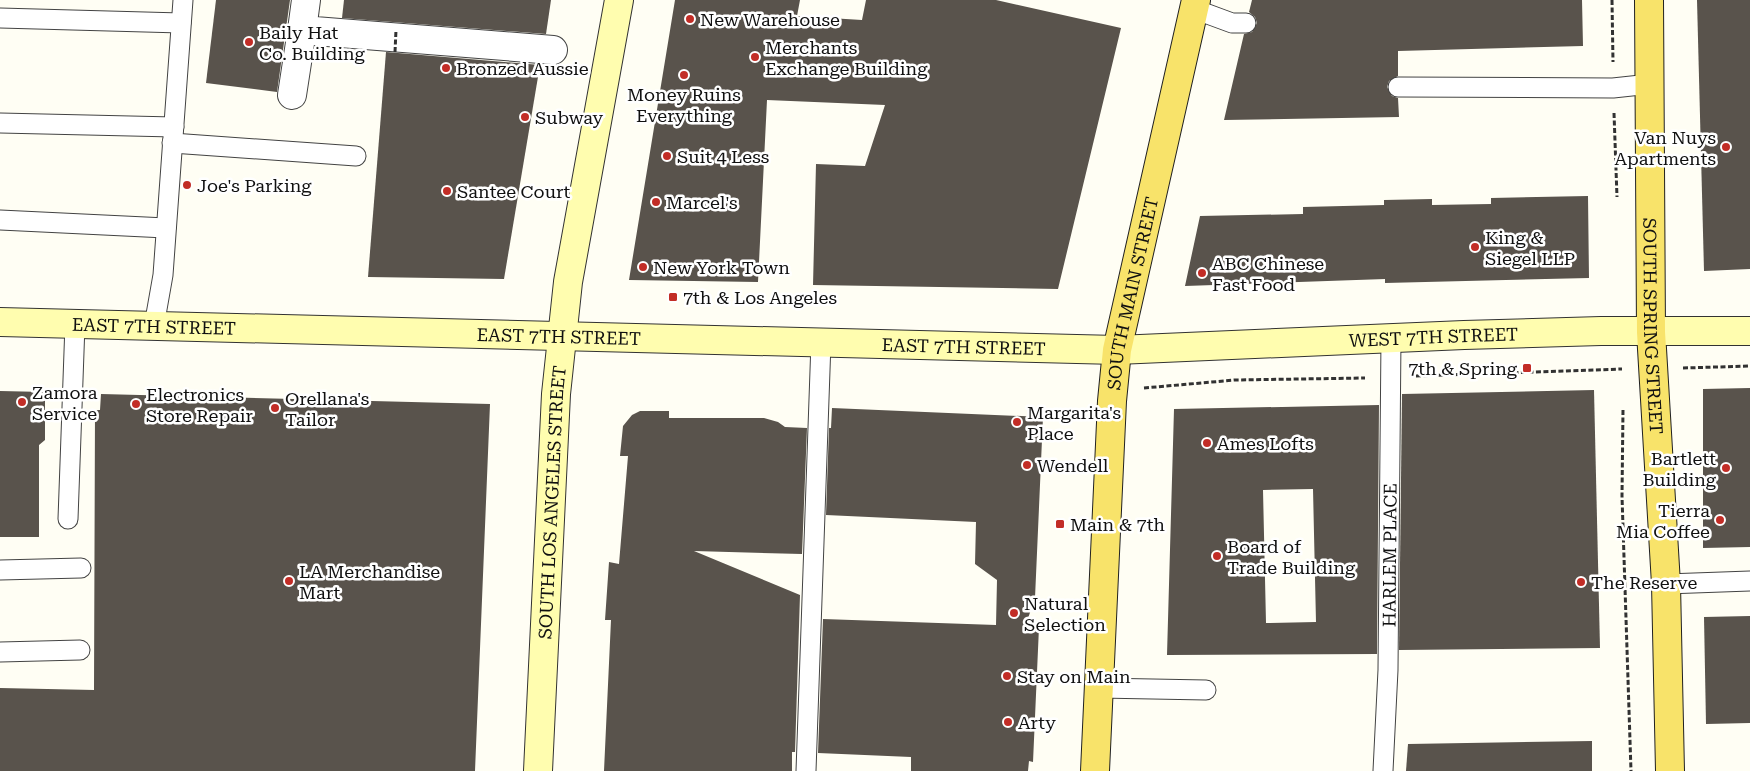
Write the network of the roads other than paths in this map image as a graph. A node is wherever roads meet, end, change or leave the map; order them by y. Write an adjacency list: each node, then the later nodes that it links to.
1 (183, 0): 7 (lane)
2 (306, 0): 9 (street)
3 (619, 0): 24 (main road, SOUTH LOS ANGELES STREET)
4 (1648, 0): 11 (main road, SOUTH SPRING STREET)
5 (1192, 3): 8 (lane); 27 (main road, SOUTH MAIN STREET)
6 (0, 18): 7 (lane)
7 (181, 23): 15 (lane)
8 (1246, 23)
9 (302, 30): 10 (street); 13 (street)
10 (553, 50)
11 (1650, 84): 12 (lane); 23 (main road, SOUTH SPRING STREET)
12 (1398, 87)
13 (292, 94)
14 (0, 123): 15 (lane)
15 (173, 135): 16 (lane); 18 (lane)
16 (356, 156)
17 (0, 220): 18 (lane)
18 (166, 228): 21 (lane)
19 (0, 322): 20 (main road, EAST 7TH STREET)
20 (75, 324): 21 (main road, EAST 7TH STREET); 28 (lane)
21 (154, 326): 24 (main road, EAST 7TH STREET)
22 (1750, 331): 23 (main road, WEST 7TH STREET)
23 (1651, 332): 25 (main road, WEST 7TH STREET); 32 (main road, SOUTH SPRING STREET)
24 (562, 337): 26 (main road, EAST 7TH STREET); 37 (main road, SOUTH LOS ANGELES STREET)
25 (1391, 338): 27 (main road, WEST 7TH STREET); 40 (lane, HARLEM PLACE)
26 (821, 342): 27 (main road, EAST 7TH STREET); 38 (lane)
27 (1117, 350): 35 (main road, SOUTH MAIN STREET)
28 (68, 519)
29 (80, 568): 30 (lane)
30 (0, 570)
31 (1750, 581): 32 (lane)
32 (1666, 584): 41 (main road, SOUTH SPRING STREET)
33 (80, 650): 34 (lane)
34 (0, 652)
35 (1099, 688): 36 (lane); 39 (main road, SOUTH MAIN STREET)
36 (1206, 690)
37 (538, 771)
38 (806, 771)
39 (1095, 771)
40 (1383, 771)
41 (1670, 771)

